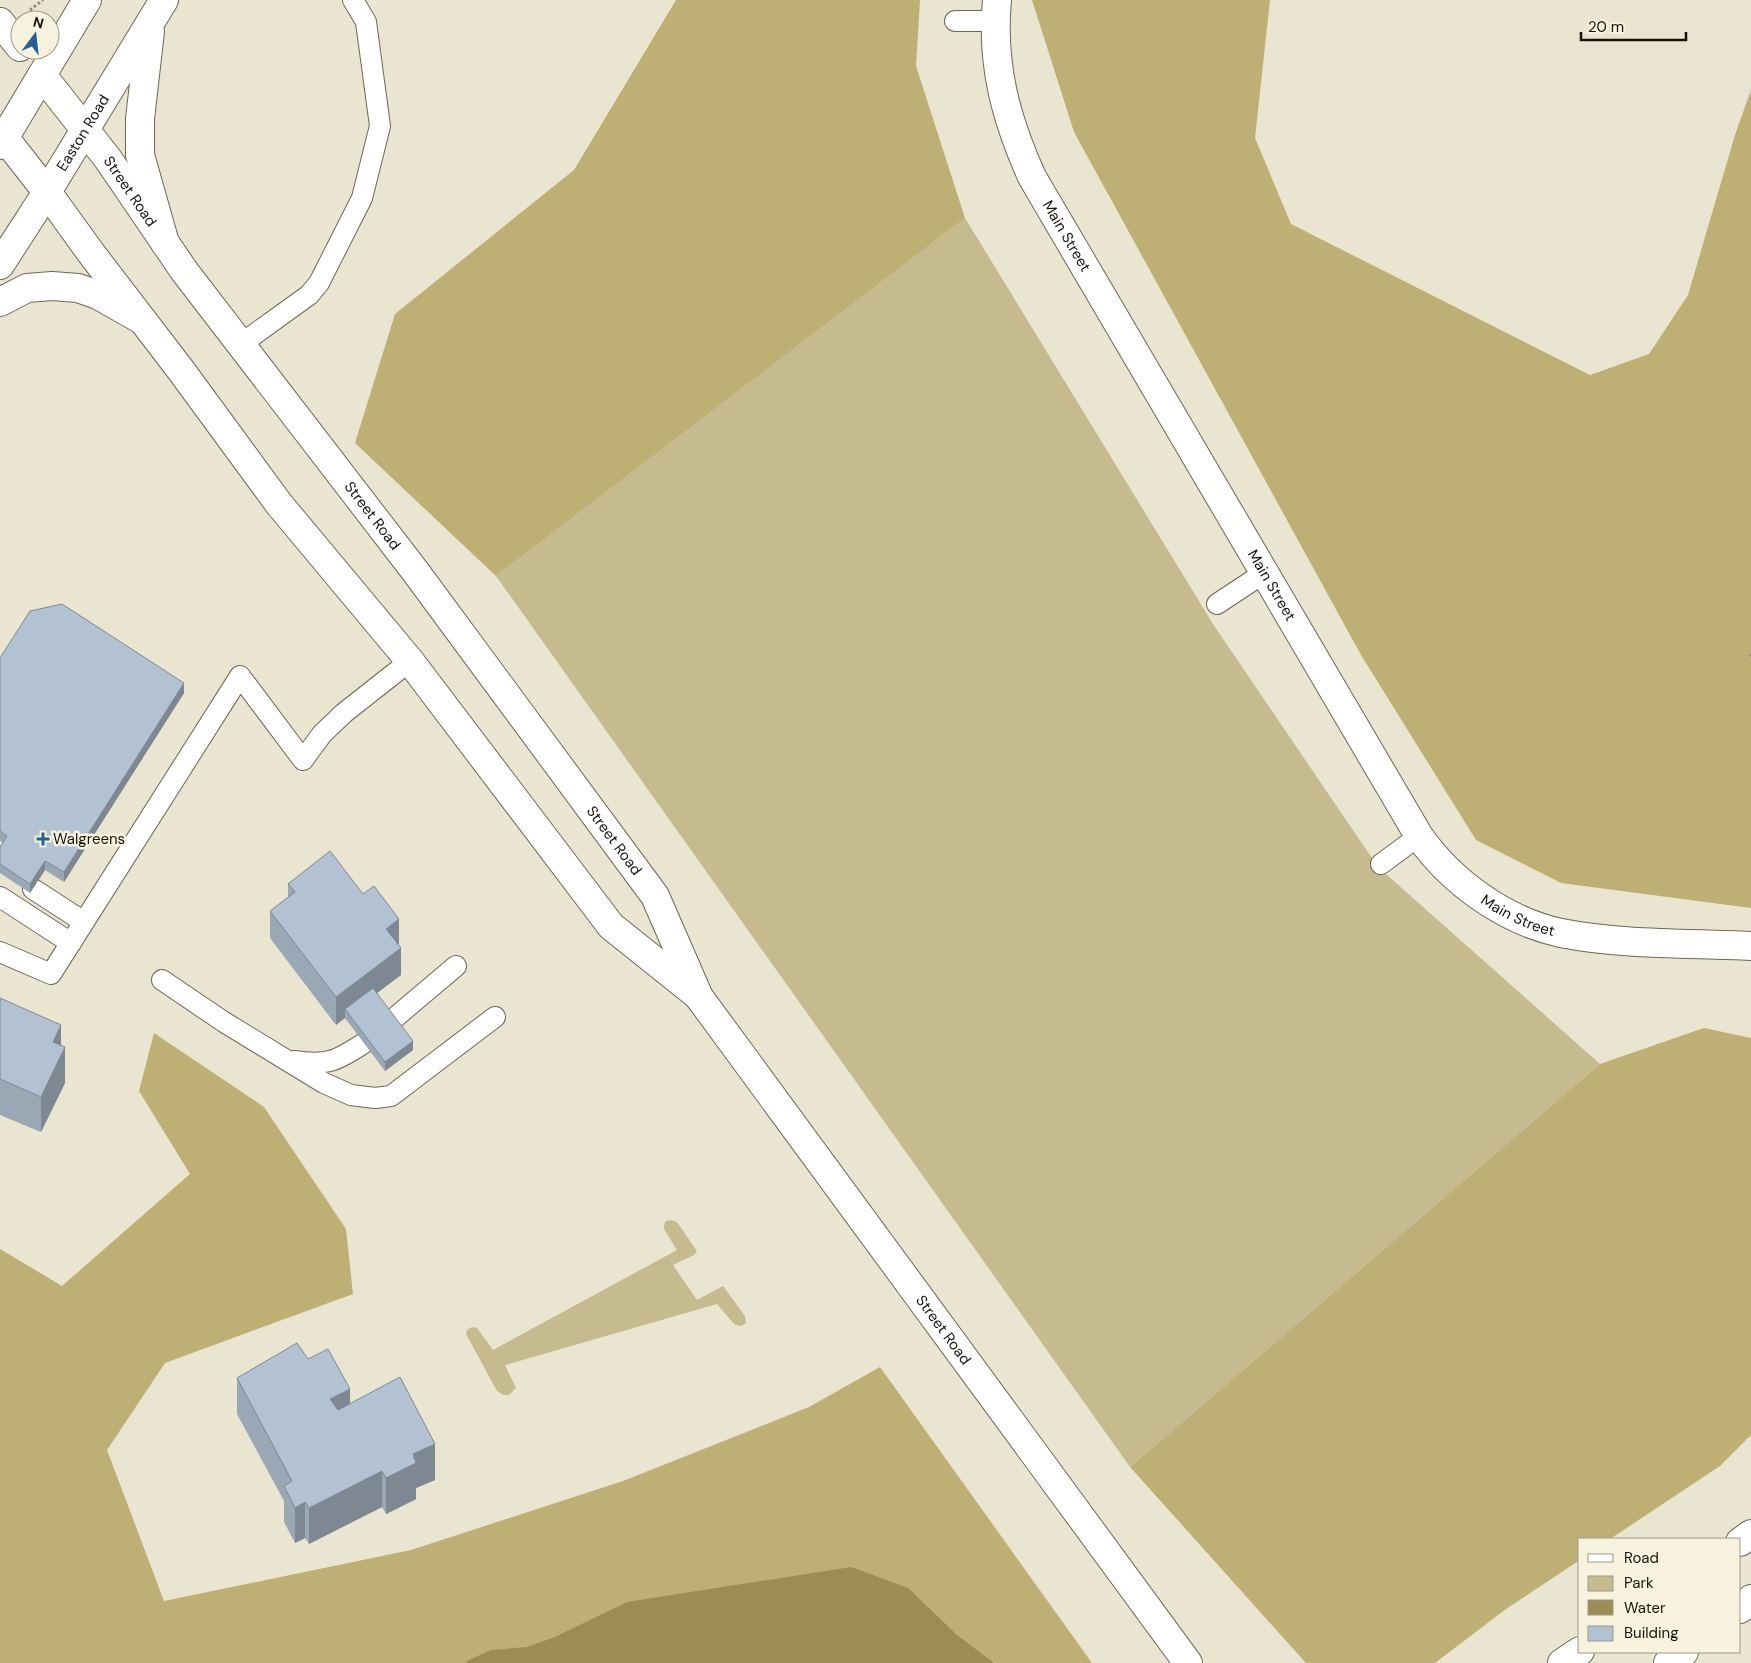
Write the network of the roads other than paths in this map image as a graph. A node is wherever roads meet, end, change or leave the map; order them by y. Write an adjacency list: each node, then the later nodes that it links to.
1 (87, 0): 9 (main road)
2 (353, 0): 17 (lane)
3 (158, 10): 10 (main road, Easton Road); 13 (main road)
4 (996, 10): 5 (lane); 18 (main road, Main Street)
5 (955, 21)
6 (0, 22): 7 (main road, Street Road)
7 (10, 35)
8 (30, 60): 9 (main road, Street Road)
9 (42, 75): 10 (main road, Street Road); 11 (main road)
10 (85, 130): 12 (main road, Easton Road); 13 (main road, Street Road)
11 (1, 138): 12 (main road, Street Road)
12 (47, 192): 14 (main road, Easton Road); 16 (main road, Street Road)
13 (165, 243): 17 (main road, Street Road)
14 (0, 265)
15 (0, 302): 16 (main road)
16 (142, 320): 20 (main road, Street Road)
17 (241, 344): 31 (main road, Street Road)
18 (1264, 573): 19 (lane); 21 (main road, Main Street)
19 (1217, 604)
20 (410, 662): 25 (lane); 31 (main road, Street Road)
21 (1419, 836): 22 (lane); 27 (main road, Main Street)
22 (1381, 864)
23 (33, 889): 25 (lane)
24 (0, 897): 26 (lane)
25 (84, 922): 26 (lane)
26 (71, 943): 28 (lane)
27 (1751, 946)
28 (0, 952)
29 (456, 966): 33 (lane)
30 (162, 980): 35 (lane)
31 (699, 997): 38 (main road, Street Road)
32 (495, 1017): 35 (lane)
33 (391, 1021)
34 (364, 1043): 35 (lane)
35 (287, 1060)
36 (1578, 1652): 39 (main road)
37 (1683, 1653): 40 (main road)
38 (1188, 1663)
39 (1562, 1663)
40 (1668, 1663)

